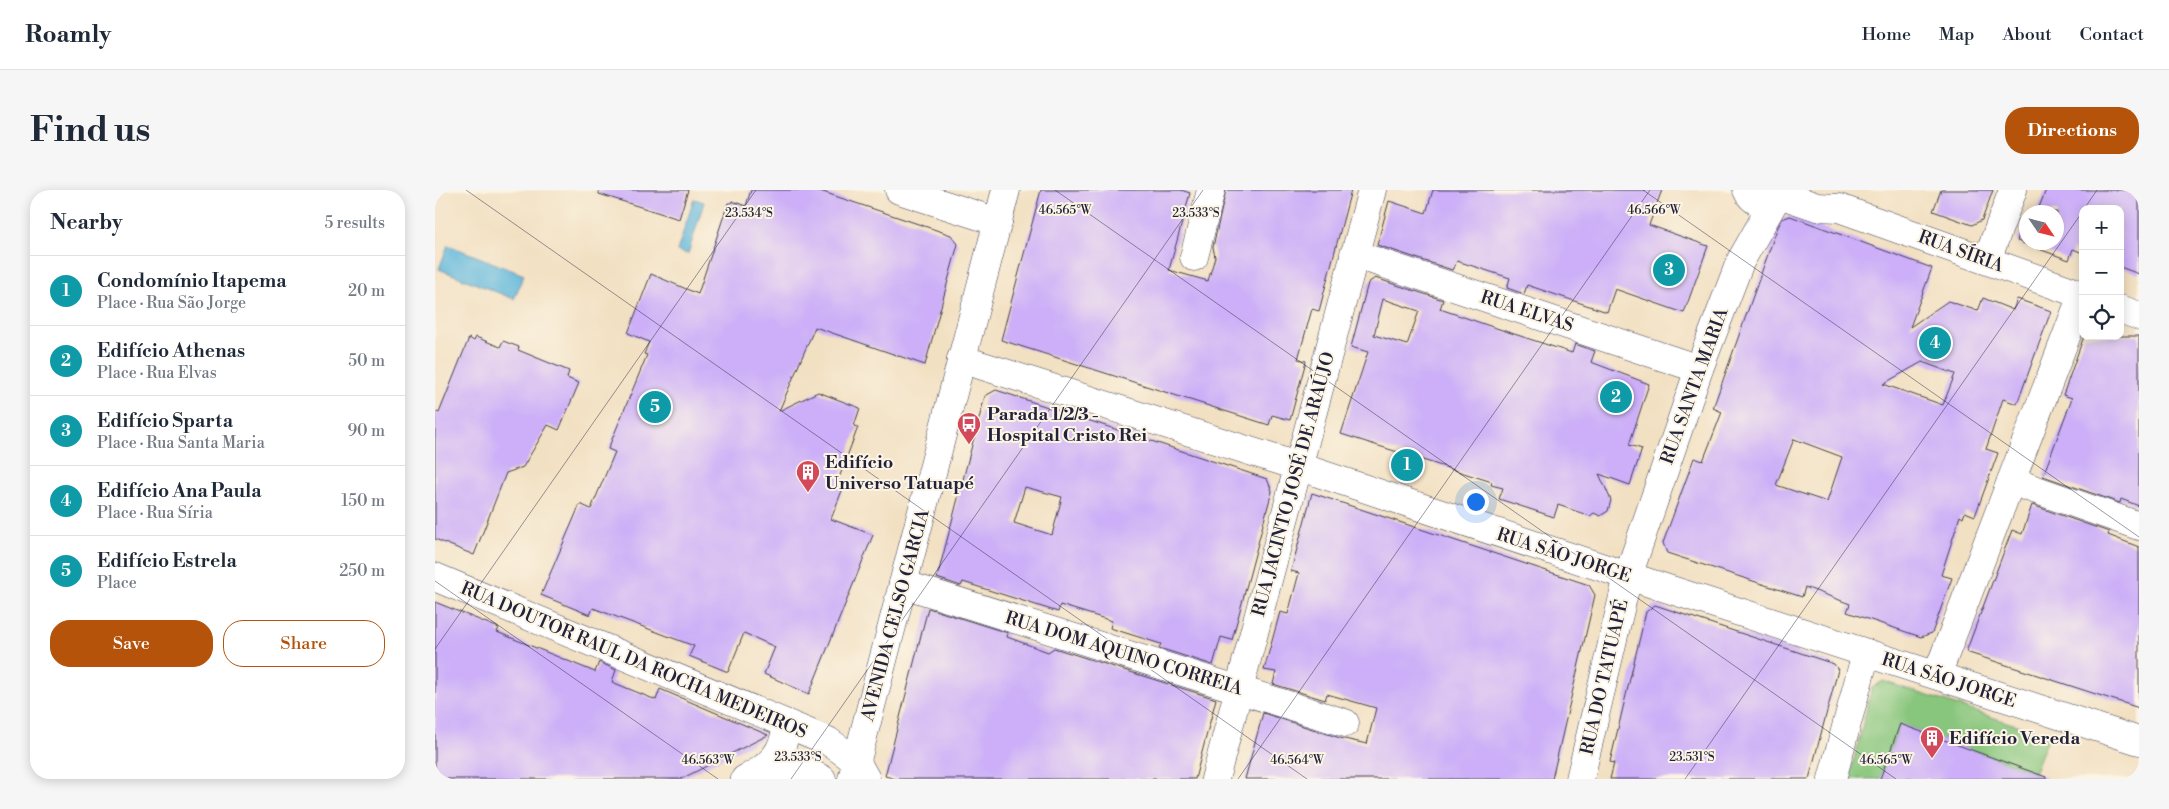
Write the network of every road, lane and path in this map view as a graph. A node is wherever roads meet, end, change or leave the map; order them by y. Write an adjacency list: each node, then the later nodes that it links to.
1 (899, 190): 10 (street)
2 (1006, 190): 10 (street, AVENIDA CELSO GARCIA)
3 (1211, 190): 12 (street)
4 (1372, 190): 11 (street, RUA JACINTO JOSÉ DE ARAÚJO)
5 (1747, 190): 8 (street, RUA SÍRIA)
6 (1810, 190): 9 (street, RUA SÍRIA)
7 (2013, 190): 13 (street)
8 (1780, 196): 9 (street, RUA SÍRIA); 19 (street, RUA SANTA MARIA)
9 (1839, 208): 13 (street, RUA SÍRIA)
10 (998, 222): 18 (street, AVENIDA CELSO GARCIA)
11 (1355, 254): 19 (street, RUA ELVAS); 20 (street, RUA JACINTO JOSÉ DE ARAÚJO)
12 (1193, 257)
13 (1987, 260): 14 (street, RUA SÍRIA)
14 (2079, 294)
15 (2079, 303): 21 (street)
16 (2124, 310): 17 (street)
17 (2139, 316)
18 (961, 359): 20 (street, RUA SÃO JORGE); 25 (street, AVENIDA CELSO GARCIA)
19 (1699, 369): 23 (street, RUA SANTA MARIA)
20 (1297, 466): 23 (street, RUA SÃO JORGE); 28 (street, RUA JACINTO JOSÉ DE ARAÚJO)
21 (2011, 481): 22 (street); 27 (street)
22 (2139, 526)
23 (1628, 576): 26 (street, RUA SÃO JORGE); 36 (street, RUA DO TATUAPÉ)
24 (435, 577): 30 (street, RUA DOUTOR RAUL DA ROCHA MEDEIROS)
25 (903, 584): 28 (street, RUA DOM AQUINO CORREIA); 32 (street, AVENIDA CELSO GARCIA)
26 (1866, 652): 27 (street, RUA SÃO JORGE); 37 (street)
27 (1937, 675): 31 (street, RUA SÃO JORGE)
28 (1239, 688): 29 (street, RUA DOM AQUINO CORREIA); 35 (street, RUA JACINTO JOSÉ DE ARAÚJO)
29 (1345, 723)
30 (787, 724): 32 (street, RUA DOUTOR RAUL DA ROCHA MEDEIROS); 33 (street)
31 (2139, 741)
32 (858, 773)
33 (751, 776): 34 (street)
34 (822, 779)
35 (1215, 779)
36 (1579, 779)
37 (1832, 779)

